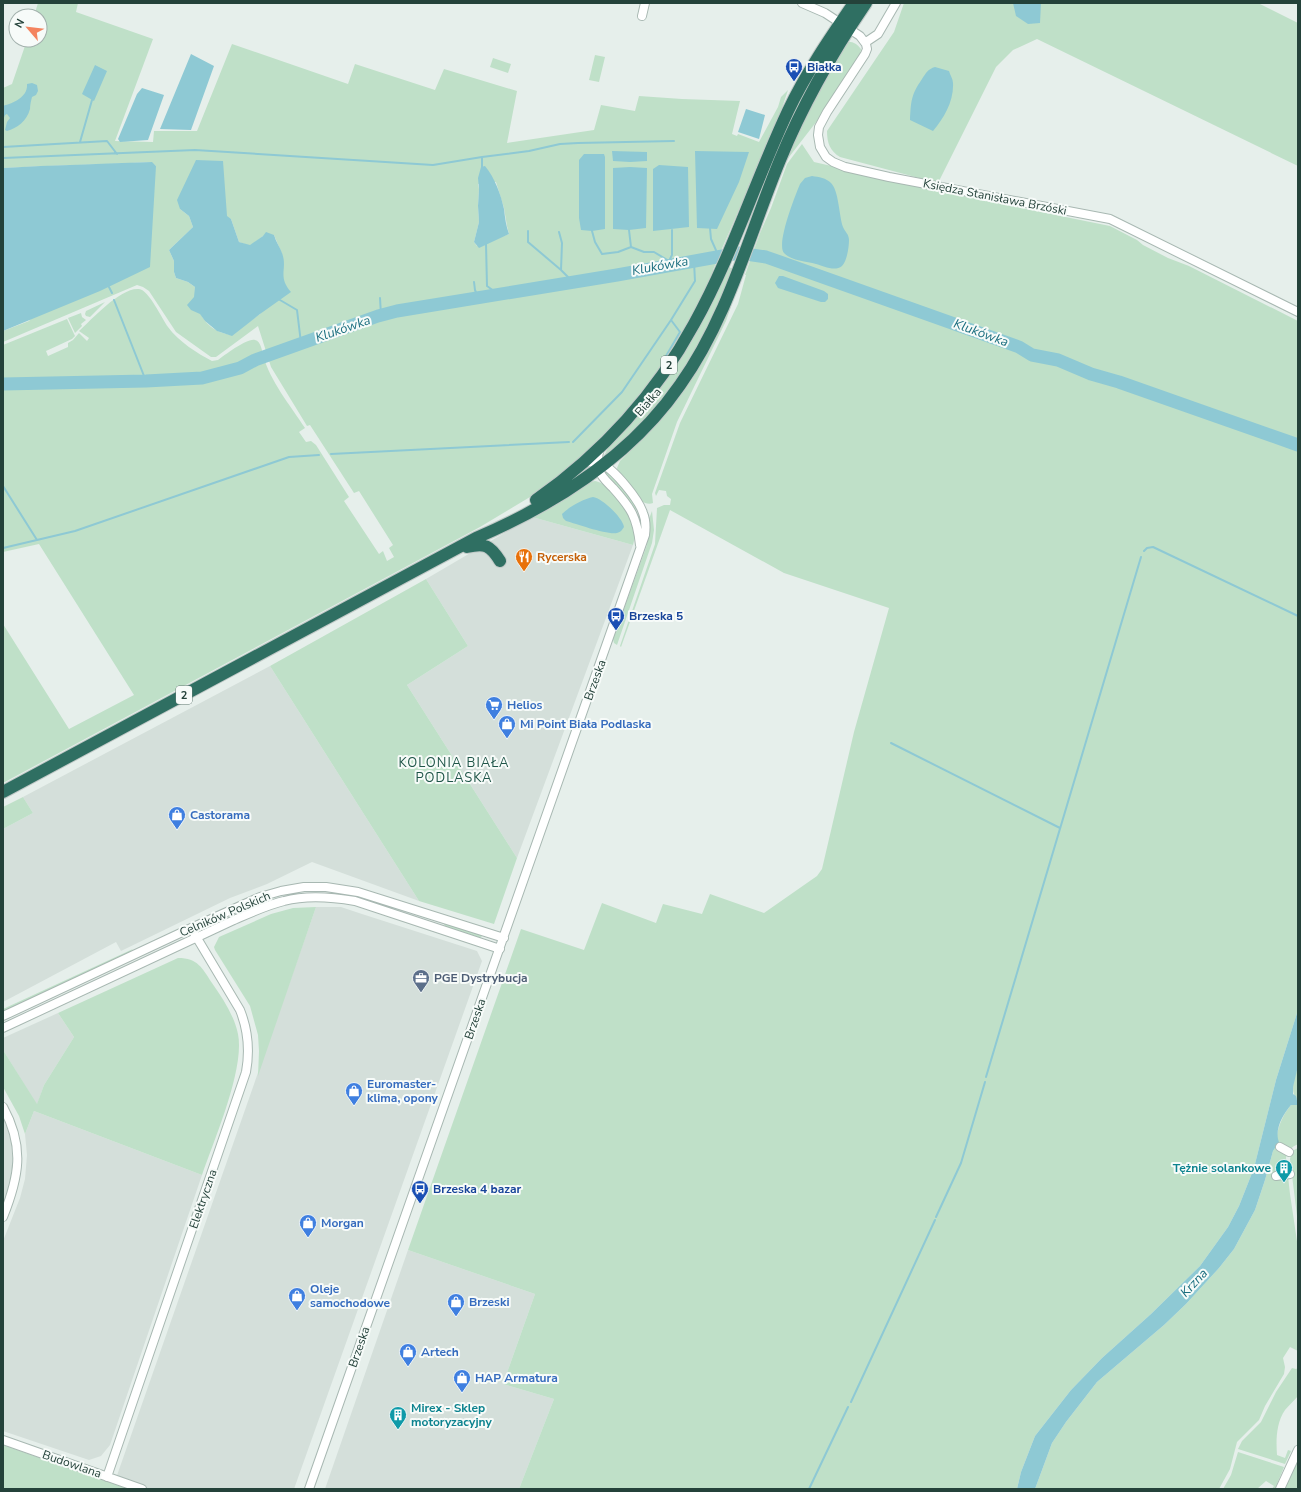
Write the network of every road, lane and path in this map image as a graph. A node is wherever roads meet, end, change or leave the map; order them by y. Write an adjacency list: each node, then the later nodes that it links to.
1 (645, 3): 6 (street)
2 (854, 3): 7 (highway, Białka / 2)
3 (866, 3): 7 (highway, Białka / 2)
4 (896, 3): 8 (street)
5 (807, 4): 7 (street)
6 (642, 16)
7 (844, 26): 8 (street); 10 (highway, Białka / 2); 12 (highway, Białka / 2)
8 (866, 42): 9 (street, Księdza Stanisława Brzóski)
9 (1298, 312)
10 (600, 447): 11 (highway, 2); 12 (street)
11 (584, 462): 12 (street); 13 (highway, 2)
12 (600, 465): 13 (highway, 2); 21 (street, Brzeska)
13 (476, 538): 14 (highway, 2)
14 (454, 550): 15 (highway); 16 (highway, 2)
15 (500, 561)
16 (3, 792)
17 (339, 888): 18 (street); 19 (street, Celników Polskich); 21 (street, Celników Polskich)
18 (338, 898): 20 (street, Celników Polskich); 22 (street, Celników Polskich)
19 (191, 928): 20 (street, Elektryczna); 23 (street, Celników Polskich)
20 (196, 938): 24 (street, Celników Polskich); 33 (street, Elektryczna)
21 (504, 938): 22 (street, Brzeska)
22 (500, 949): 35 (street, Brzeska)
23 (3, 1016)
24 (3, 1028)
25 (3, 1107): 30 (street)
26 (1280, 1147): 27 (street)
27 (1289, 1152)
28 (1290, 1174): 29 (street)
29 (1276, 1176)
30 (3, 1217)
31 (3, 1440): 33 (street, Budowlana)
32 (1298, 1450): 36 (street)
33 (107, 1477): 34 (street, Budowlana)
34 (142, 1489)
35 (309, 1489)
36 (1280, 1489)

